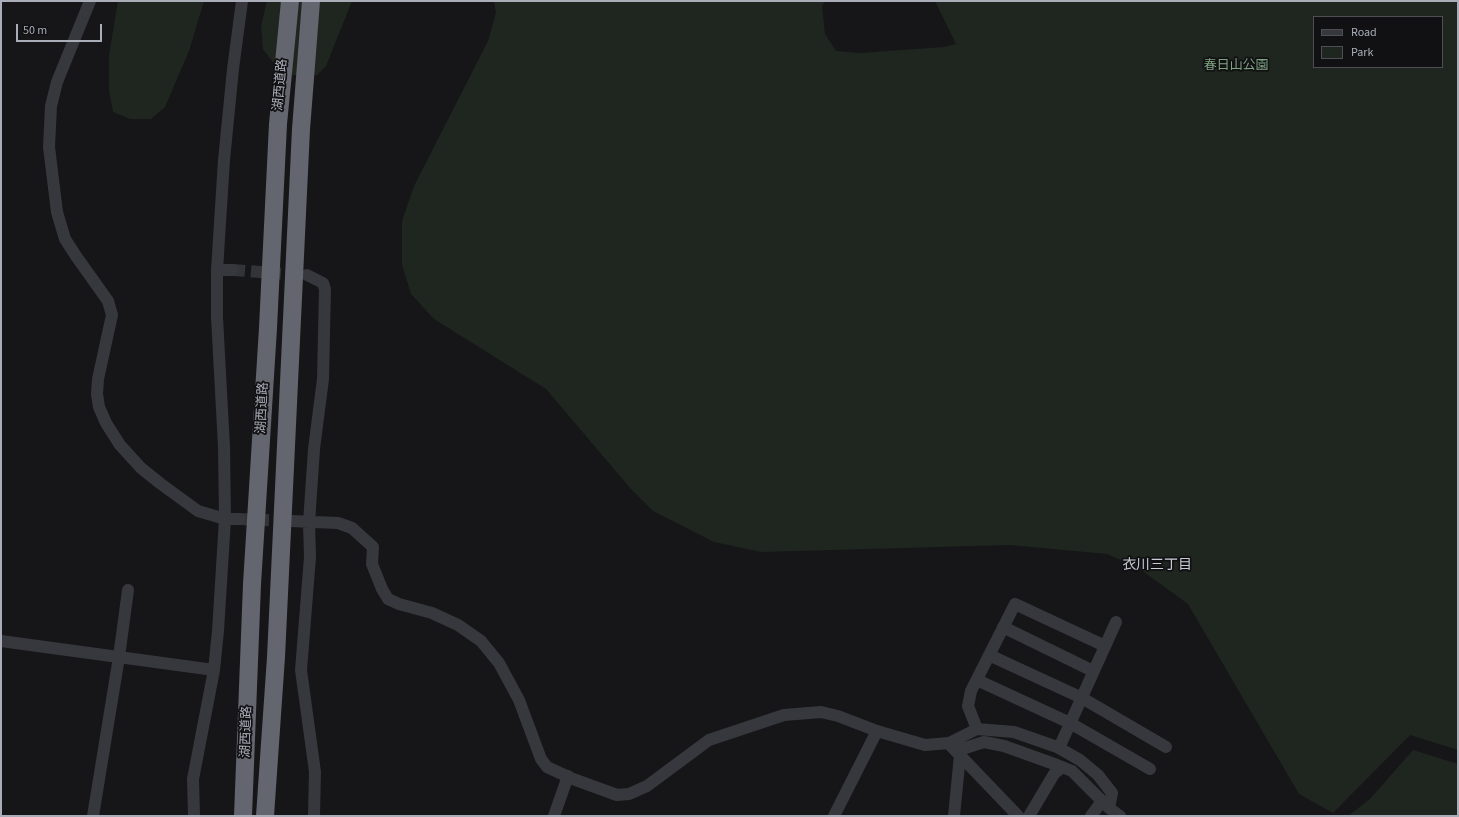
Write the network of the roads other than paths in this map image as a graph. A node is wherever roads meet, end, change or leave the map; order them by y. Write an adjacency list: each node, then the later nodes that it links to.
1 (90, 1): 8 (street)
2 (242, 1): 5 (street)
3 (290, 1): 35 (highway, 湖西道路)
4 (311, 1): 36 (highway, 湖西道路)
5 (217, 270): 6 (street); 8 (street)
6 (233, 270)
7 (307, 275): 11 (street)
8 (225, 519): 9 (street); 19 (street)
9 (239, 519)
10 (291, 521): 11 (street)
11 (309, 523): 31 (street); 37 (street)
12 (128, 590): 18 (street)
13 (1116, 622): 16 (street)
14 (1003, 627): 16 (street); 17 (street); 20 (street)
15 (1, 641): 18 (street)
16 (1105, 646): 20 (street)
17 (989, 655): 21 (street); 22 (street)
18 (119, 657): 19 (street); 33 (street)
19 (214, 670): 34 (street)
20 (1093, 672): 22 (street)
21 (977, 680): 23 (street); 24 (street)
22 (1082, 698): 23 (street); 26 (street)
23 (1070, 724): 27 (street); 30 (street)
24 (977, 729): 27 (street); 28 (street)
25 (877, 731): 28 (street); 31 (street); 39 (street)
26 (1166, 747)
27 (1059, 748): 32 (street)
28 (955, 750): 29 (street); 40 (street); 41 (street)
29 (1062, 767): 32 (street); 42 (street)
30 (1150, 769)
31 (568, 776): 38 (street)
32 (1106, 805): 43 (street); 44 (street)
33 (93, 816)
34 (194, 816)
35 (243, 816)
36 (265, 816)
37 (314, 816)
38 (554, 816)
39 (834, 816)
40 (954, 816)
41 (1018, 816)
42 (1029, 816)
43 (1092, 816)
44 (1120, 816)

